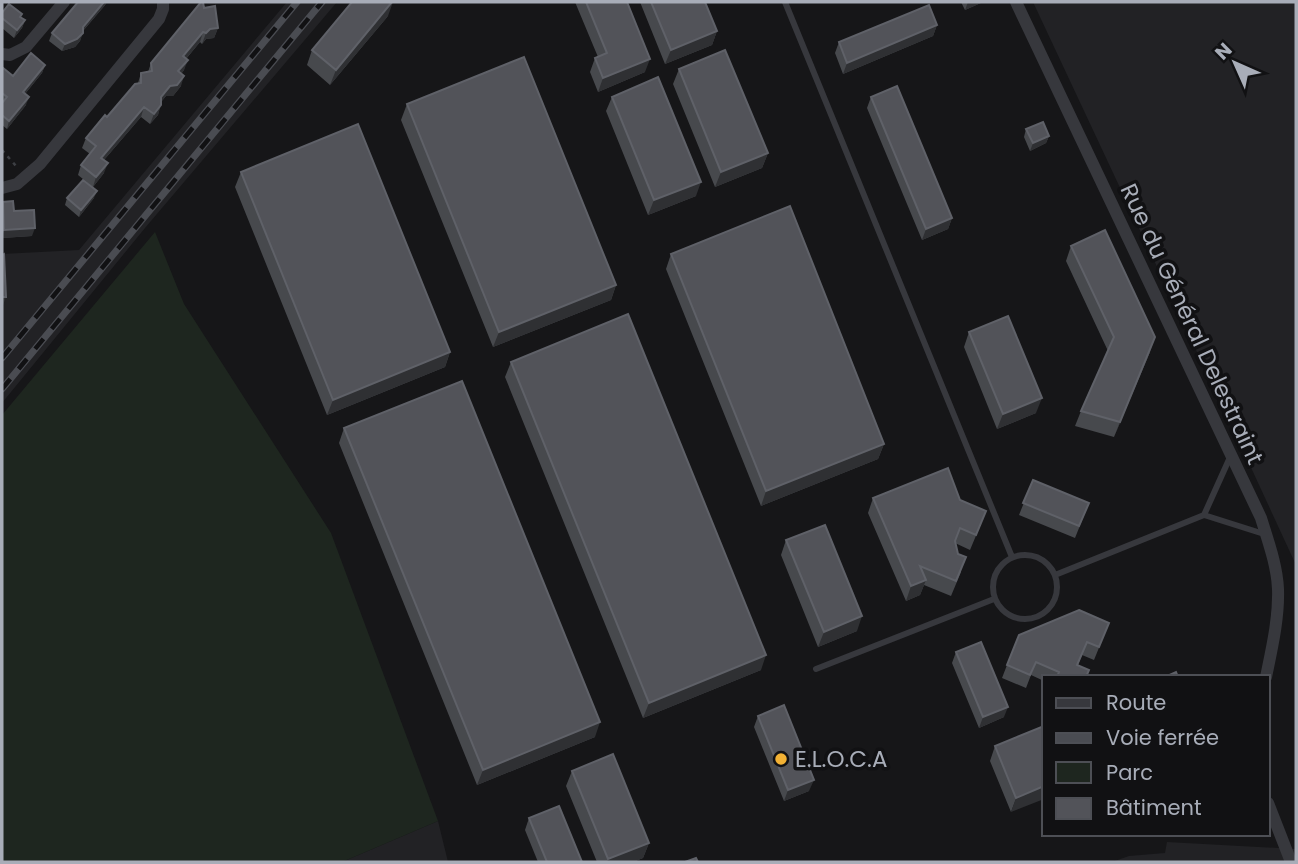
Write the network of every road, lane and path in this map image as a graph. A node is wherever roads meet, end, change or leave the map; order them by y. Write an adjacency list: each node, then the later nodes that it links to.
1 (64, 2): 5 (street)
2 (163, 2): 7 (street)
3 (785, 2): 12 (lane)
4 (1016, 2): 9 (street, Rue du Général Delestraint)
5 (2, 54)
6 (2, 150): 7 (path)
7 (27, 177): 8 (street)
8 (2, 188)
9 (1231, 455): 10 (lane); 11 (street, Rue du Général Delestraint)
10 (1204, 515): 11 (lane); 13 (lane)
11 (1266, 535): 16 (street, Rue du Général Delestraint)
12 (1012, 557): 13 (lane); 14 (lane)
13 (1055, 575): 14 (lane)
14 (994, 599): 15 (lane)
15 (816, 669)
16 (1266, 675)
17 (1270, 808): 18 (street)
18 (1291, 862)

